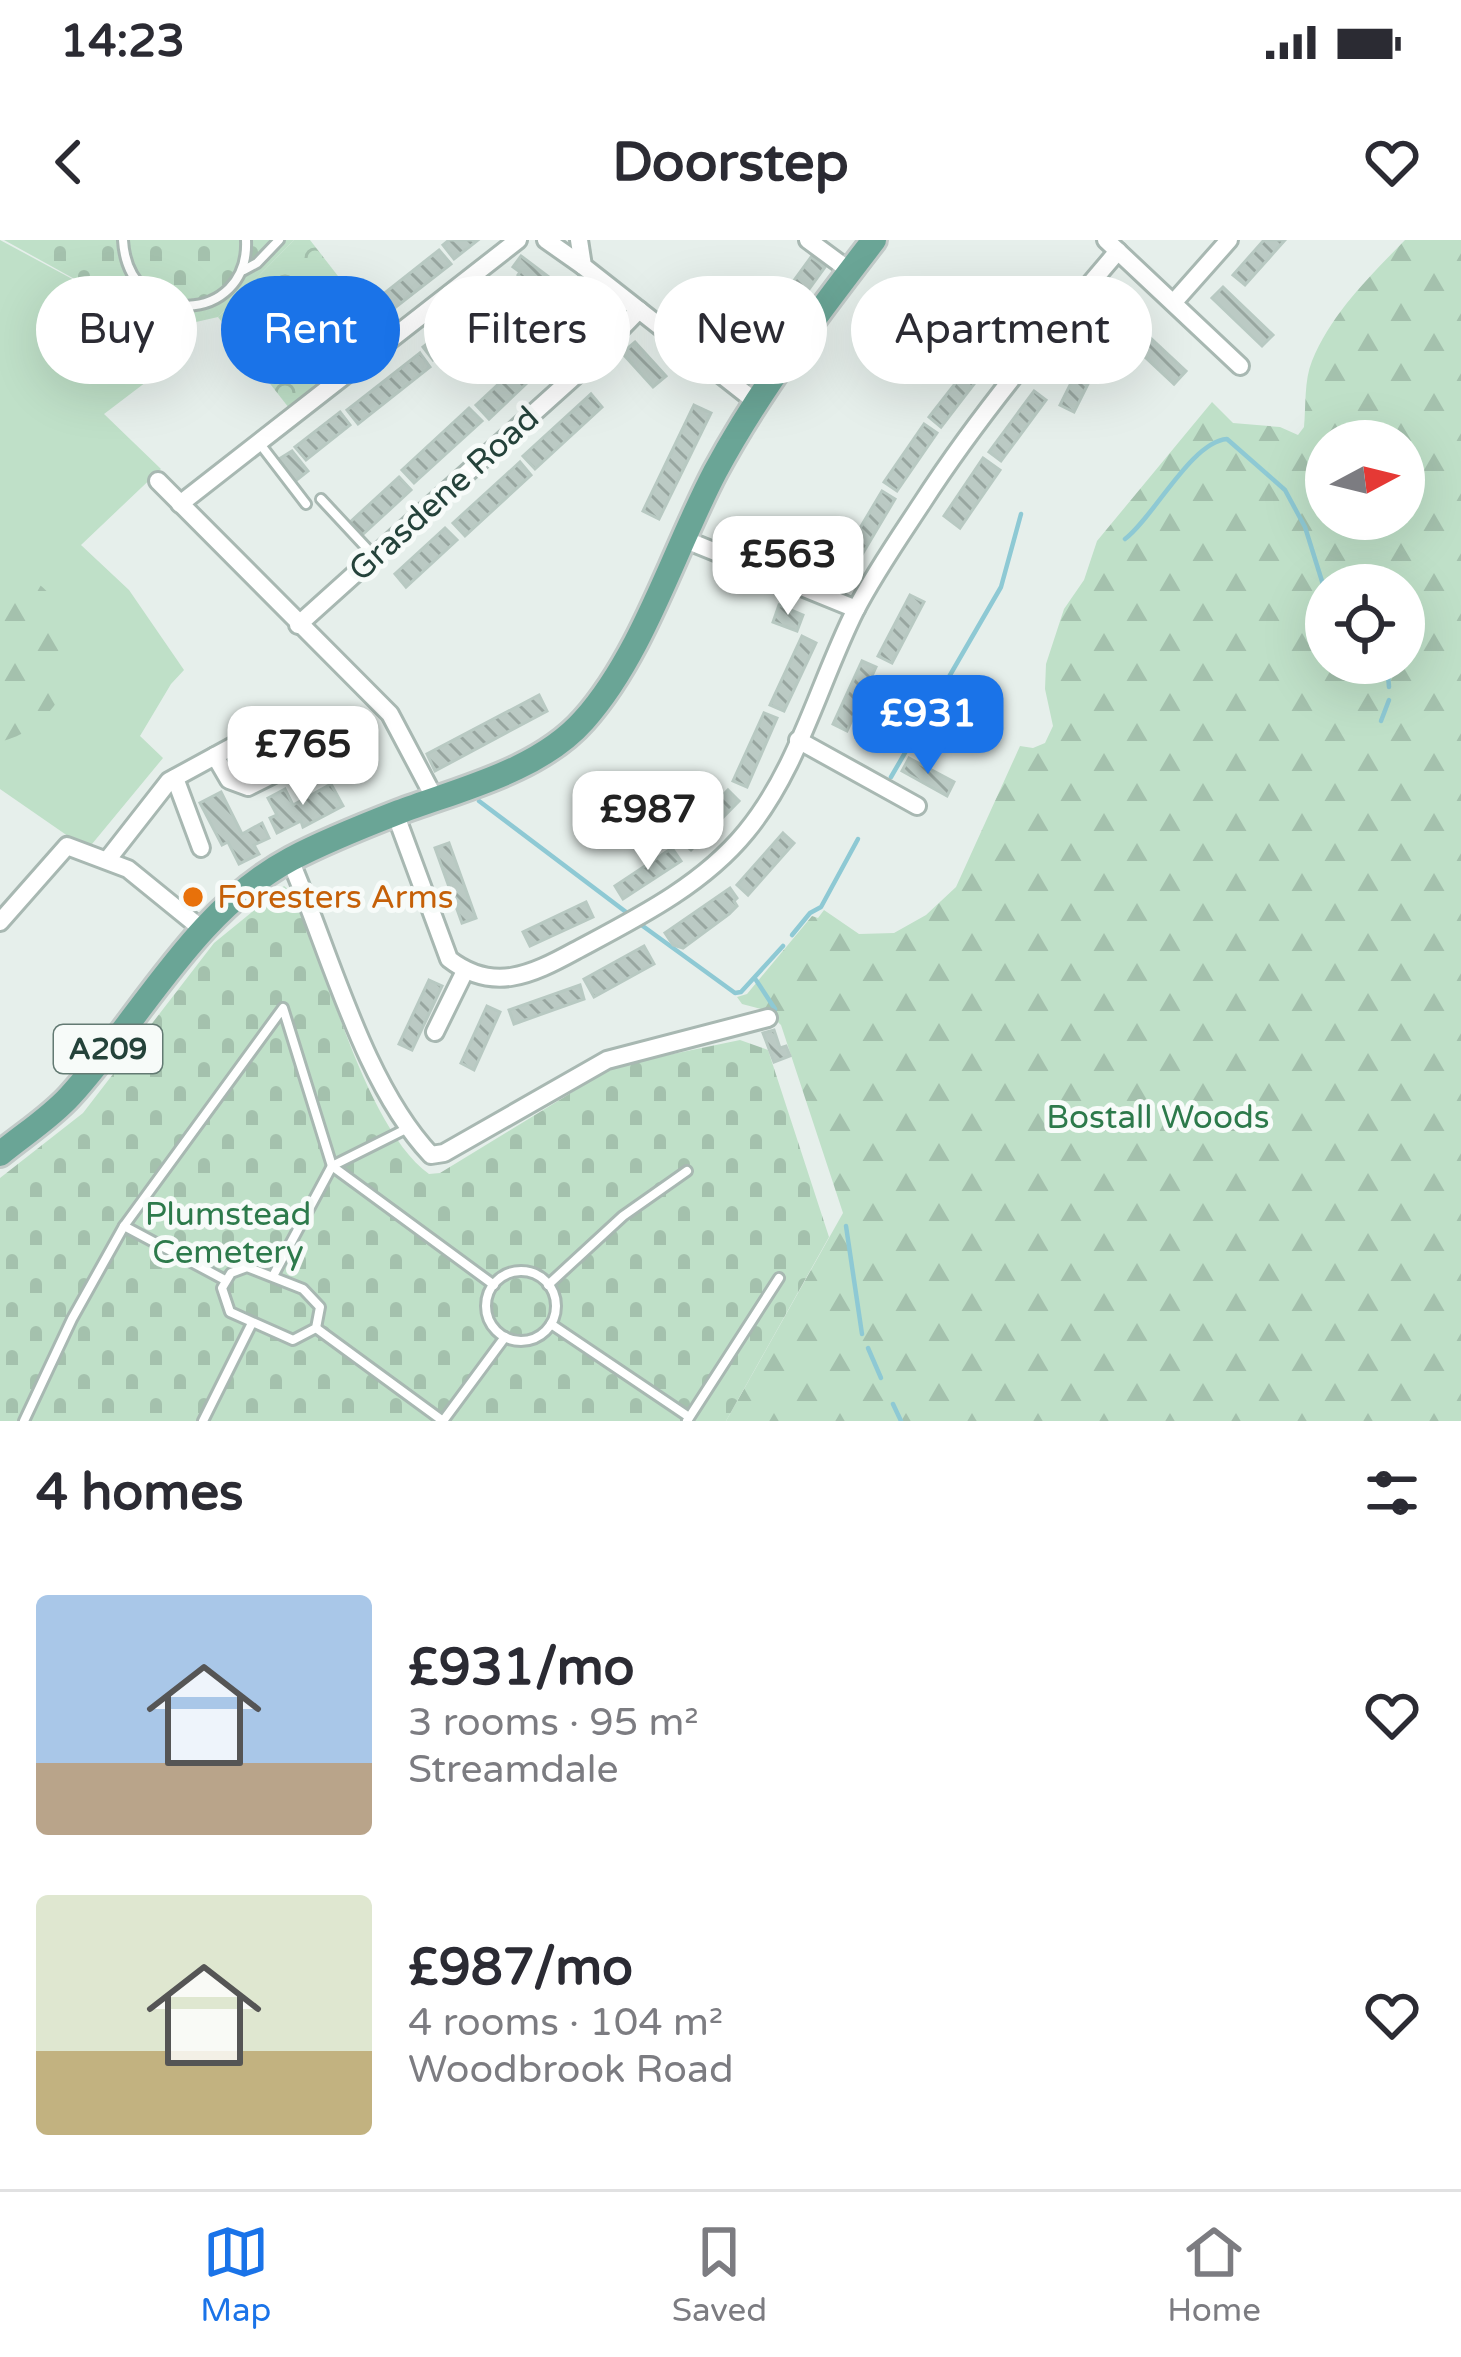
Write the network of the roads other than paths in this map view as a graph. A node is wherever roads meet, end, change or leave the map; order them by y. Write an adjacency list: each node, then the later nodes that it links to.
1 (123, 240): 12 (lane)
2 (246, 240): 12 (lane)
3 (279, 240): 12 (lane)
4 (518, 240): 18 (street)
5 (546, 240): 11 (street)
6 (579, 240): 11 (street)
7 (808, 240): 13 (street)
8 (874, 240): 13 (main road, A209)
9 (1229, 240): 14 (street)
10 (1112, 245): 14 (street); 25 (street)
11 (583, 266): 15 (street)
12 (242, 271)
13 (850, 271): 17 (main road, A209)
14 (1174, 302): 16 (street)
15 (639, 310): 17 (street); 24 (street, Grasdene Road)
16 (1240, 366)
17 (756, 402): 23 (main road, A209)
18 (259, 443): 21 (street); 22 (lane)
19 (158, 481): 21 (street)
20 (321, 499): 24 (lane)
21 (180, 504): 26 (street)
22 (306, 504)
23 (681, 538): 25 (street); 32 (main road, A209)
24 (376, 558): 26 (street, Grasdene Road)
25 (856, 609): 28 (street)
26 (298, 625): 32 (street)
27 (259, 732): 29 (street)
28 (798, 740): 33 (street); 40 (street)
29 (214, 756): 30 (street); 31 (street)
30 (302, 760)
31 (175, 778): 35 (street); 36 (street)
32 (435, 799): 34 (main road, A209)
33 (917, 806)
34 (395, 813): 37 (main road, A209); 40 (street)
35 (201, 848)
36 (109, 859): 38 (street); 39 (street)
37 (290, 860): 39 (main road, A209); 43 (street)
38 (2, 916)
39 (202, 931): 44 (main road, A209)
40 (465, 971): 42 (street)
41 (768, 1018): 43 (street)
42 (435, 1032)
43 (406, 1129): 45 (lane)
44 (0, 1154)
45 (332, 1166): 47 (lane); 48 (lane); 52 (lane)
46 (687, 1171): 51 (lane)
47 (124, 1226): 50 (lane); 58 (lane)
48 (273, 1276): 50 (lane); 55 (lane)
49 (779, 1278): 57 (lane)
50 (225, 1280): 53 (lane)
51 (548, 1285): 52 (lane); 54 (lane)
52 (494, 1286): 56 (lane)
53 (252, 1323): 55 (lane); 59 (lane)
54 (551, 1324): 56 (lane); 57 (lane)
55 (316, 1328): 60 (lane)
56 (505, 1337): 60 (lane)
57 (688, 1419)
58 (24, 1421)
59 (203, 1421)
60 (443, 1421)

